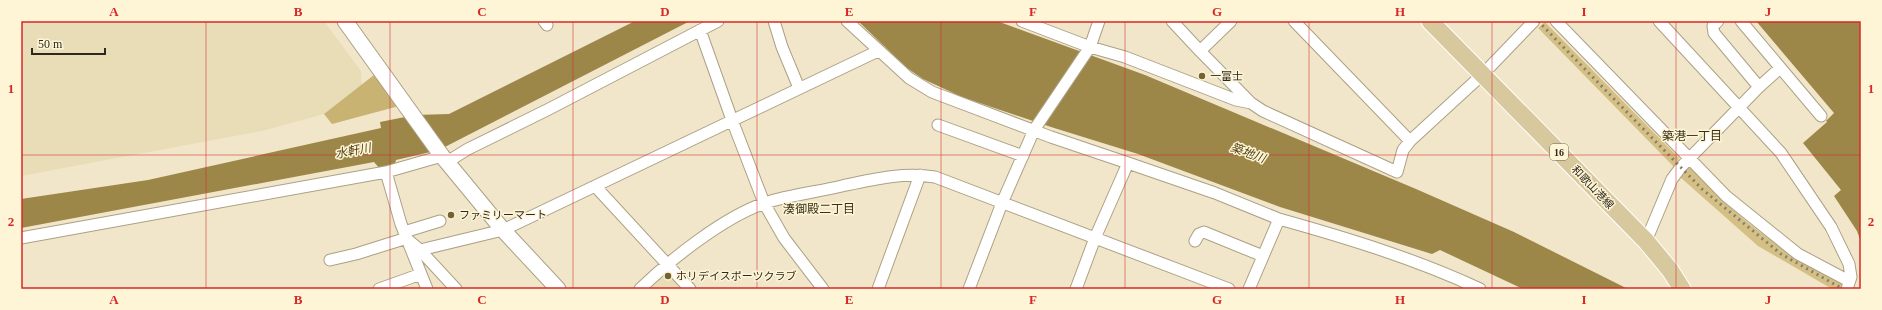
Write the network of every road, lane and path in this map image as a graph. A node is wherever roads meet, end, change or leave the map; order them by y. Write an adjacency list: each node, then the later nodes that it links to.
1 (346, 21): 32 (street)
2 (718, 21): 16 (street)
3 (774, 21): 22 (street)
4 (847, 21): 19 (street)
5 (1022, 21): 17 (street)
6 (1099, 21): 17 (street)
7 (1172, 21): 18 (street)
8 (1231, 21): 18 (street)
9 (1294, 21): 30 (street)
10 (1430, 21): 21 (main road, 和歌山港線 / 16)
11 (1534, 21): 21 (street)
12 (1556, 21): 33 (street)
13 (1659, 21): 25 (street)
14 (1718, 21): 23 (street)
15 (1741, 21): 20 (street)
16 (700, 30): 27 (street); 32 (street)
17 (1088, 49): 24 (street); 29 (street)
18 (1200, 50): 24 (street)
19 (878, 51): 22 (street); 29 (street)
20 (1780, 68): 23 (street); 26 (street)
21 (1482, 74): 30 (street); 47 (main road, 和歌山港線 / 16)
22 (799, 88): 27 (street)
23 (1759, 88): 25 (street)
24 (1251, 103): 30 (street)
25 (1739, 108): 33 (street); 53 (street)
26 (1821, 116)
27 (732, 120): 37 (street); 38 (street)
28 (938, 125): 31 (street)
29 (1036, 127): 31 (street); 34 (street)
30 (1410, 141)
31 (1023, 156): 39 (street)
32 (443, 157): 35 (street); 42 (street)
33 (1689, 159): 47 (street); 53 (street)
34 (1128, 163): 40 (street); 45 (street)
35 (386, 172): 43 (street); 44 (street)
36 (920, 175): 38 (street); 39 (street); 61 (street)
37 (594, 186): 42 (street); 51 (street)
38 (764, 203): 51 (street); 60 (street)
39 (1002, 203): 45 (street); 62 (street)
40 (1279, 219): 49 (street); 66 (street)
41 (440, 221): 43 (street)
42 (503, 230): 48 (street); 57 (street)
43 (406, 237): 48 (street); 50 (street); 52 (street)
44 (21, 238)
45 (1095, 238): 63 (street); 64 (street)
46 (1195, 241): 49 (street)
47 (1646, 241): 67 (main road, 和歌山港線 / 16)
48 (420, 250): 56 (street)
49 (1263, 256): 65 (street)
50 (330, 260)
51 (667, 264): 58 (street); 59 (street)
52 (421, 274): 54 (street); 55 (street)
53 (1848, 285)
54 (379, 289)
55 (427, 289)
56 (456, 289)
57 (558, 289)
58 (640, 289)
59 (690, 289)
60 (822, 289)
61 (878, 289)
62 (969, 289)
63 (1076, 289)
64 (1229, 289)
65 (1249, 289)
66 (1480, 289)
67 (1682, 289)

